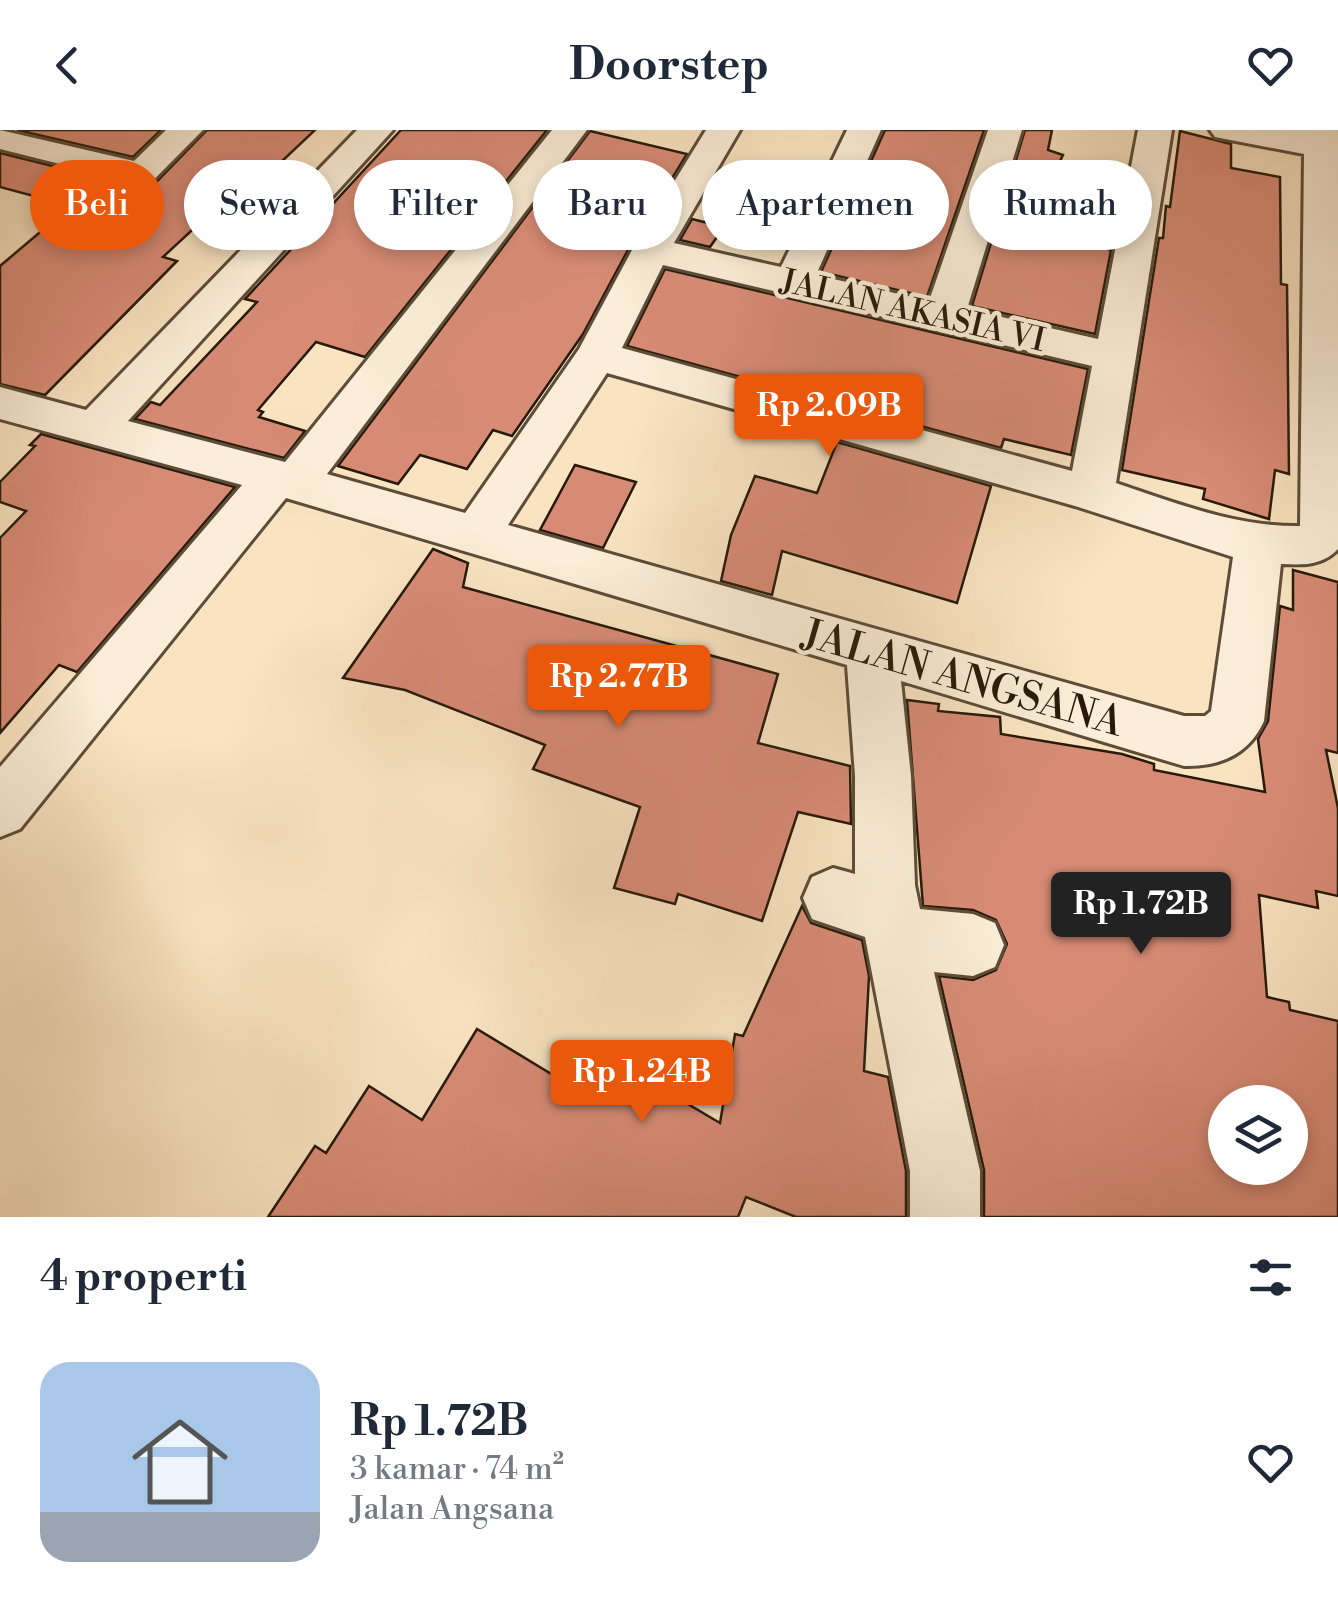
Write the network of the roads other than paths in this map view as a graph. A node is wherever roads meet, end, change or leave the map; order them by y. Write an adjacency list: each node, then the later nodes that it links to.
1 (186, 130): 13 (street)
2 (335, 130): 14 (street)
3 (376, 130): 23 (street)
4 (570, 130): 24 (street)
5 (724, 130): 15 (street)
6 (864, 130): 18 (street)
7 (1005, 130): 19 (street)
8 (1155, 130): 21 (street)
9 (1227, 130): 11 (street)
10 (13, 137): 12 (street)
11 (1320, 138): 16 (street)
12 (93, 160)
13 (155, 160)
14 (306, 160)
15 (682, 199)
16 (1330, 219): 28 (street)
17 (651, 250): 18 (street, JALAN AKASIA VI); 20 (street)
18 (793, 282): 19 (street, JALAN AKASIA VI)
19 (944, 317): 21 (street, JALAN AKASIA VI)
20 (597, 355): 25 (street); 26 (street)
21 (1116, 356): 25 (street)
22 (0, 403): 23 (street, JALAN ANGSANA)
23 (95, 428): 24 (street, JALAN ANGSANA)
24 (286, 480): 26 (street, JALAN ANGSANA); 30 (street)
25 (1091, 494): 27 (street)
26 (476, 536): 29 (street, JALAN ANGSANA)
27 (1259, 545): 28 (street); 29 (street, JALAN ANGSANA)
28 (1325, 551)
29 (872, 650): 32 (street)
30 (0, 810)
31 (833, 898): 32 (street)
32 (893, 925): 33 (street); 34 (street)
33 (972, 945)
34 (945, 1217)

